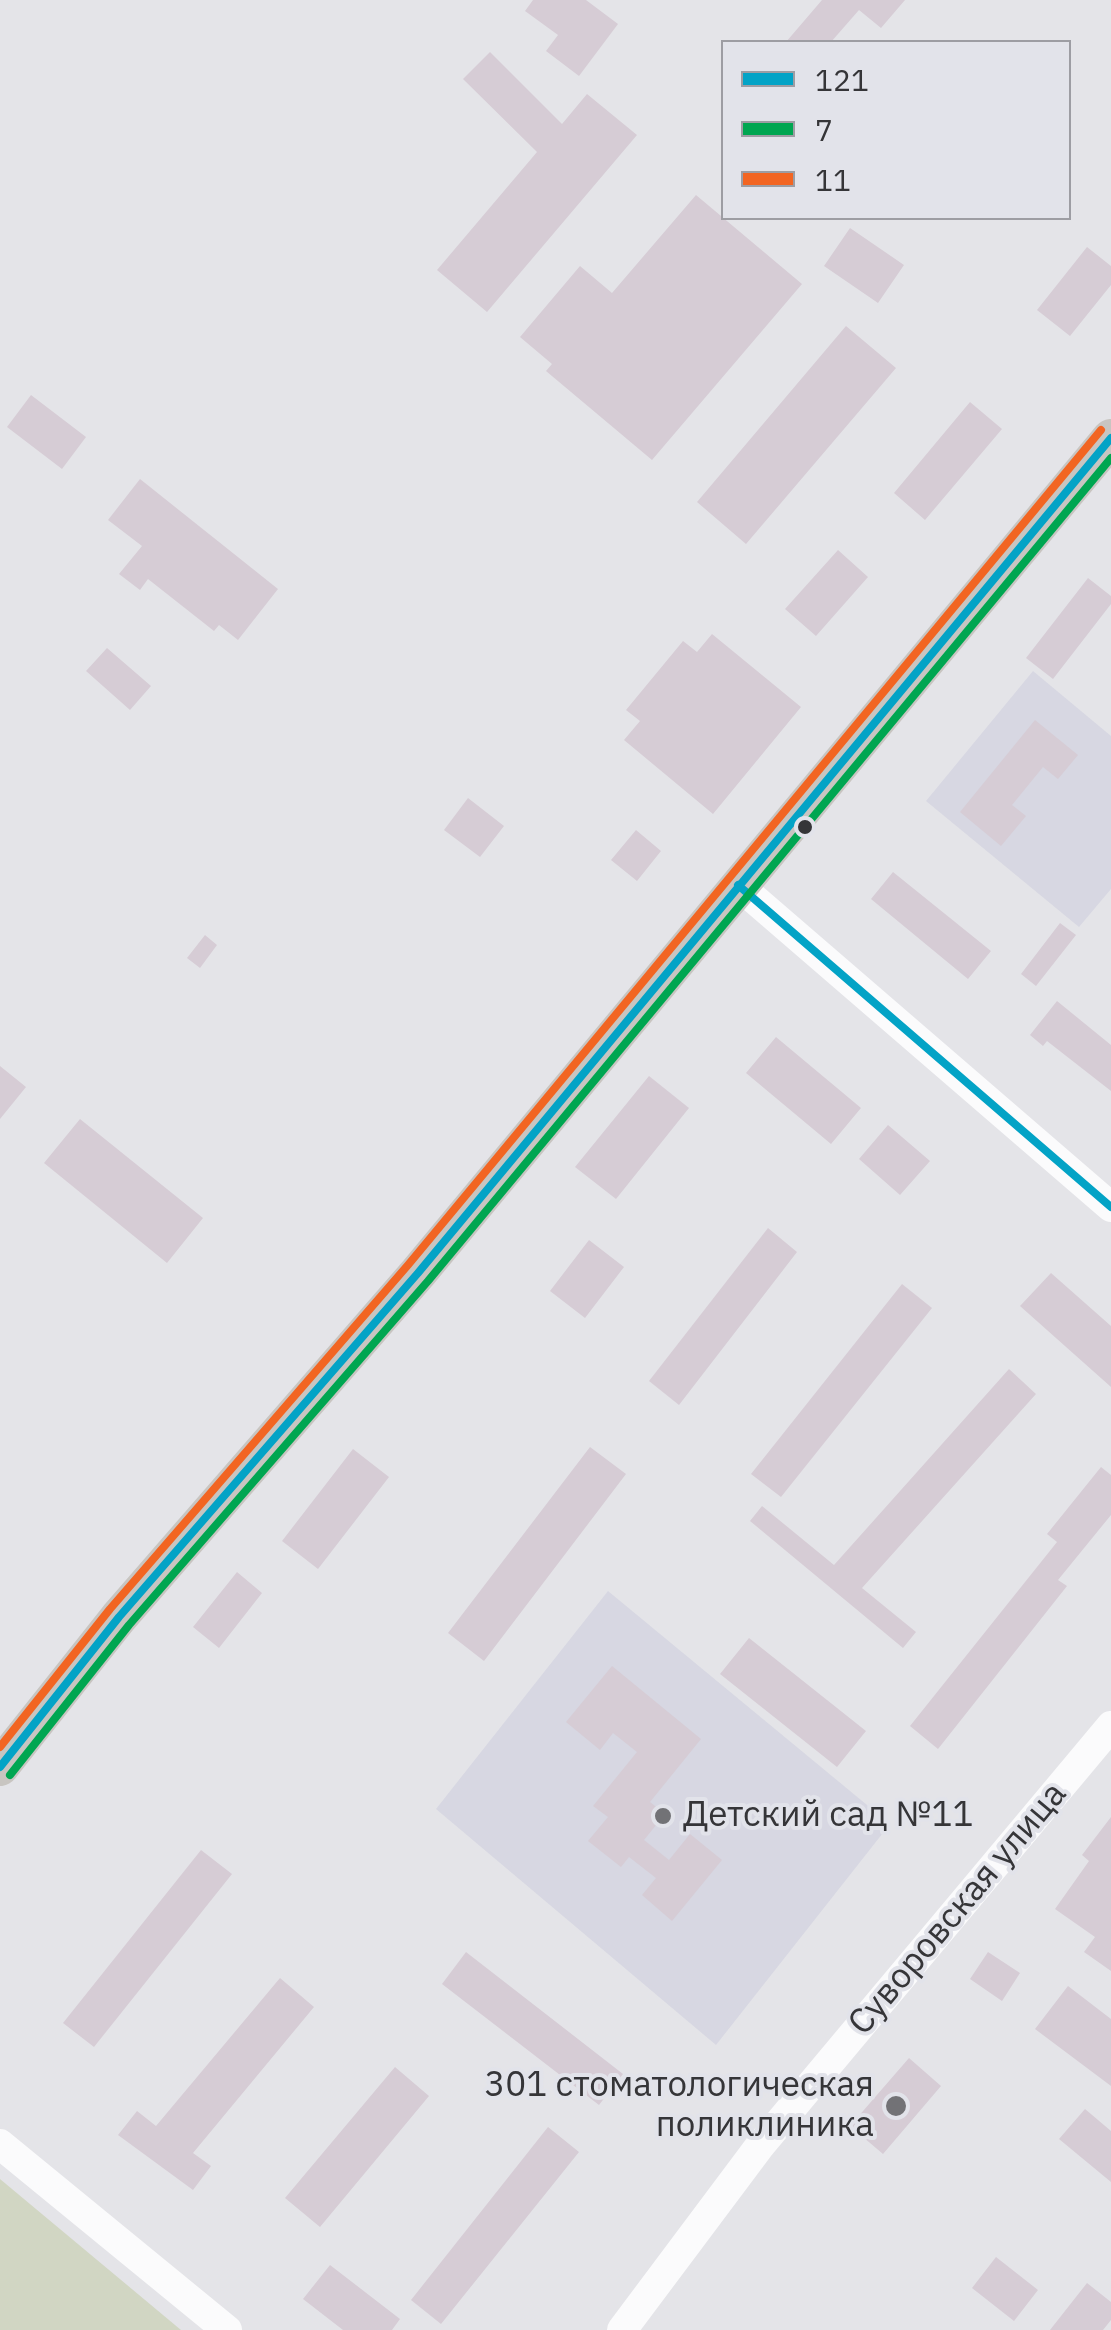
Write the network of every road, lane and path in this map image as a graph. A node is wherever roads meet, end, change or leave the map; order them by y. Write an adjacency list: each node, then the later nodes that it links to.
1 (1111, 438): 2 (main road)
2 (738, 884): 3 (street); 5 (main road)
3 (1111, 1207)
4 (1111, 1726): 8 (street, Суворовская улица)
5 (0, 1767)
6 (0, 2144): 7 (street)
7 (227, 2330)
8 (622, 2330)

